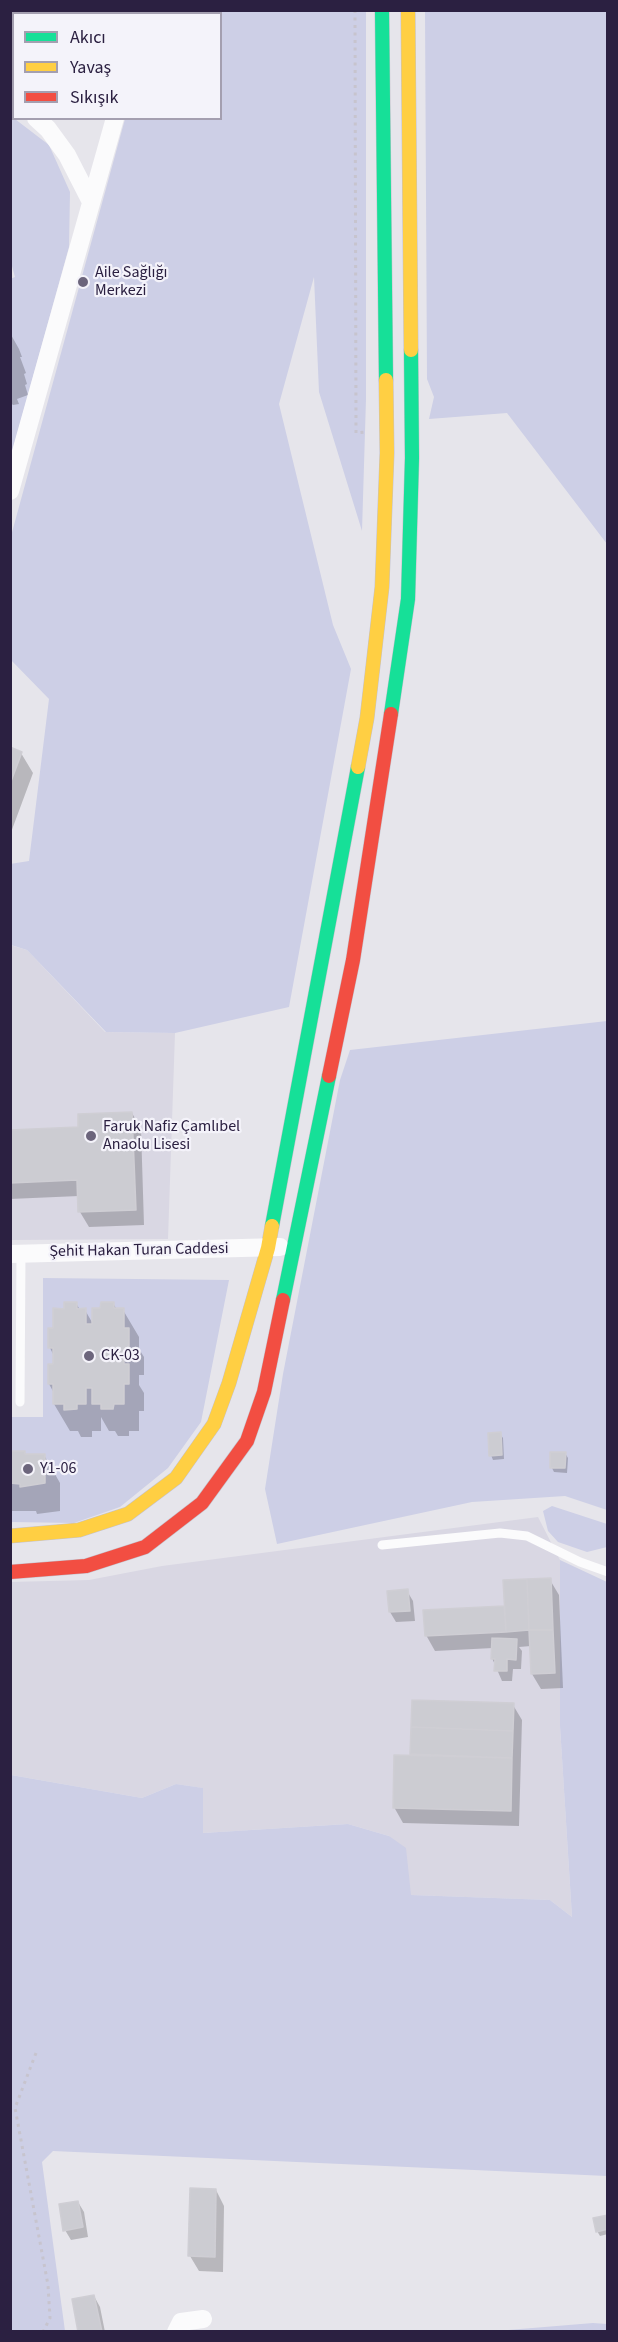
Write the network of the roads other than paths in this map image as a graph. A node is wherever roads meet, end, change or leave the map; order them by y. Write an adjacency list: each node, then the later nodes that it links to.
1 (382, 10): 8 (street)
2 (408, 10): 7 (street)
3 (38, 120): 5 (street)
4 (114, 120): 5 (street)
5 (91, 202): 6 (street)
6 (10, 491)
7 (293, 1247): 8 (street, Şehit Hakan Turan Caddesi); 13 (street)
8 (268, 1248): 9 (street, Şehit Hakan Turan Caddesi); 11 (street)
9 (16, 1254): 10 (lane)
10 (20, 1402)
11 (10, 1536)
12 (382, 1545): 14 (lane)
13 (10, 1572)
14 (608, 1572)
15 (203, 2319): 16 (street)
16 (176, 2331)

